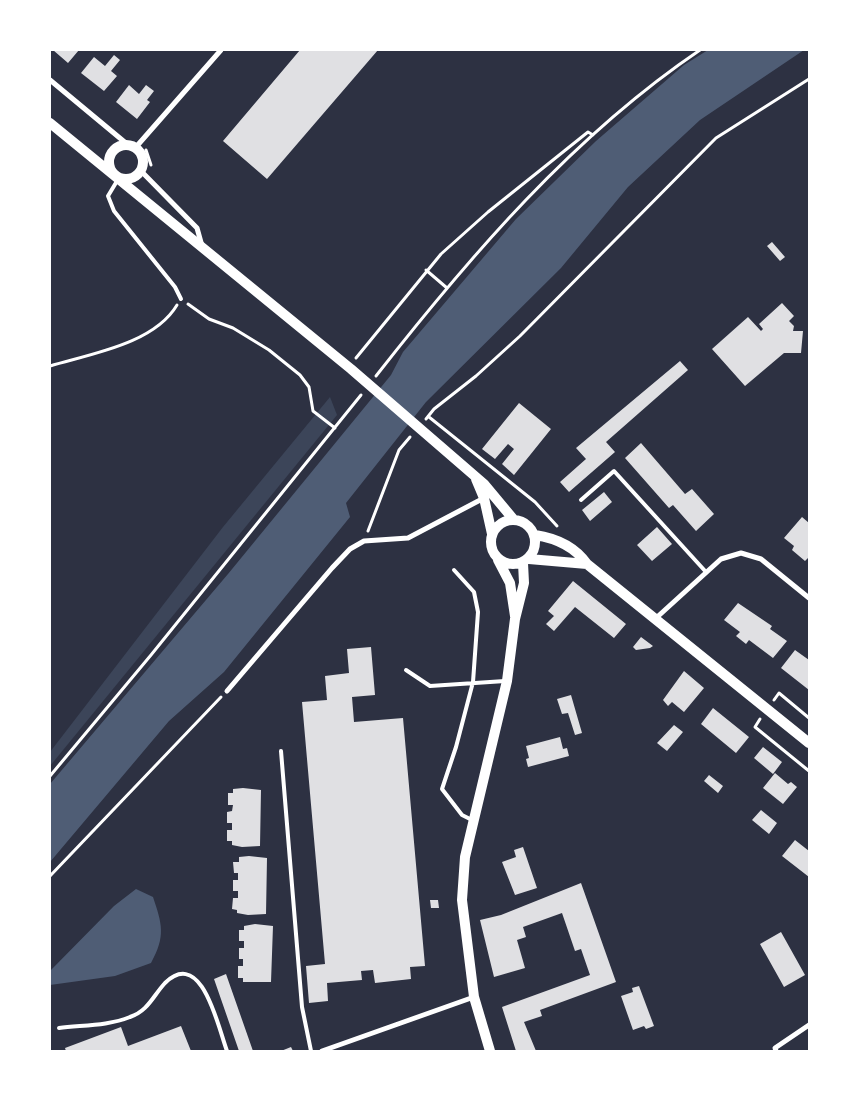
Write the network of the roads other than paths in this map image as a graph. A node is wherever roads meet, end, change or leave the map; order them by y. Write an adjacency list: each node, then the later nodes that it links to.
1 (221, 50): 4 (street)
2 (50, 80): 4 (street)
3 (50, 123): 5 (main road)
4 (132, 145): 6 (main road); 7 (main road)
5 (79, 147): 6 (main road); 8 (main road)
6 (109, 157): 8 (main road)
7 (141, 171): 8 (main road); 9 (street)
8 (118, 178): 9 (main road); 10 (lane)
9 (203, 248): 11 (main road)
10 (181, 299)
11 (472, 472): 12 (main road); 14 (main road)
12 (484, 498): 15 (main road); 28 (street)
13 (581, 500): 21 (lane)
14 (514, 520): 15 (main road); 16 (main road)
15 (492, 534): 17 (main road)
16 (535, 535): 18 (main road); 19 (main road)
17 (498, 560): 18 (main road); 23 (main road)
18 (526, 561): 19 (main road); 23 (main road)
19 (587, 564): 24 (main road)
20 (454, 570): 27 (lane)
21 (706, 572): 22 (street); 24 (street)
22 (809, 598)
23 (515, 619): 26 (main road)
24 (655, 619): 29 (main road)
25 (406, 670): 27 (lane)
26 (507, 681): 27 (lane); 31 (main road)
27 (473, 682): 31 (lane)
28 (227, 691)
29 (809, 743)
30 (282, 751): 36 (lane)
31 (474, 821): 32 (main road)
32 (474, 997): 37 (street); 38 (main road)
33 (809, 1025): 39 (street)
34 (59, 1028): 35 (lane)
35 (227, 1051)
36 (311, 1051)
37 (322, 1051)
38 (490, 1051)
39 (776, 1051)

